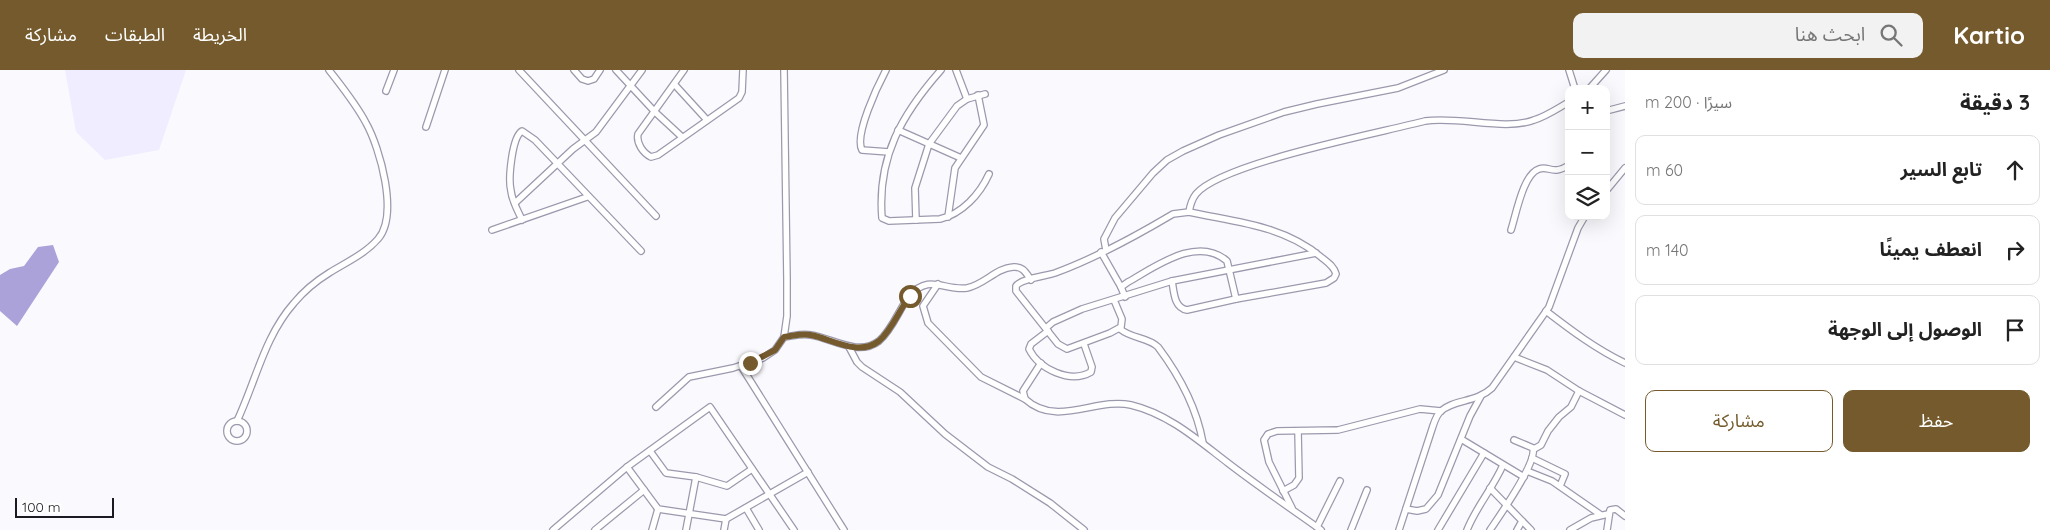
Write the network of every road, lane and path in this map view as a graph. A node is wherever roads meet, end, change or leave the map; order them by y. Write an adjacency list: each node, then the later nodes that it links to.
1 (329, 70): 80 (street)
2 (394, 70): 24 (street)
3 (445, 70): 31 (street)
4 (520, 70): 34 (street)
5 (574, 70): 6 (street)
6 (600, 70)
7 (616, 70): 23 (street)
8 (642, 70): 23 (street)
9 (684, 70): 20 (street)
10 (743, 70): 30 (street)
11 (784, 70): 67 (street)
12 (886, 70): 36 (street)
13 (941, 70): 32 (street)
14 (956, 70): 25 (street)
15 (1444, 70): 54 (street)
16 (1569, 70): 21 (street)
17 (1599, 70): 19 (street)
18 (1606, 70): 19 (street)
19 (1600, 78): 22 (street)
20 (675, 85): 29 (street); 30 (street)
21 (1574, 85)
22 (1593, 85)
23 (631, 86): 29 (street); 34 (street)
24 (386, 91)
25 (966, 99): 35 (street); 37 (street)
26 (1565, 104): 45 (street)
27 (1625, 106): 28 (street)
28 (1610, 110)
29 (655, 112): 33 (street); 33 (street)
30 (707, 120): 33 (street)
31 (426, 127)
32 (898, 130): 35 (street); 36 (street)
33 (682, 137)
34 (585, 139): 38 (street); 46 (street)
35 (929, 144): 37 (street); 49 (street)
36 (889, 152): 49 (street)
37 (961, 158): 47 (street)
38 (557, 166): 43 (street); 44 (street); 44 (street)
39 (1565, 166): 52 (street)
40 (1625, 168): 42 (street)
41 (989, 174): 47 (street)
42 (1610, 186)
43 (587, 197): 48 (street); 53 (street)
44 (515, 203): 48 (street)
45 (1188, 212): 54 (street); 55 (street)
46 (656, 216)
47 (948, 217): 49 (street)
48 (522, 220): 51 (street)
49 (916, 220)
50 (1583, 220): 64 (street)
51 (492, 230)
52 (1511, 230)
53 (640, 251)
54 (1104, 251): 57 (street); 60 (street)
55 (1316, 253): 56 (street); 62 (street)
56 (1230, 269): 58 (street); 60 (street); 62 (street)
57 (1031, 280): 59 (street); 66 (street)
58 (1172, 281): 61 (street); 62 (street)
59 (938, 284): 69 (street); 76 (street)
60 (1121, 287): 61 (street)
61 (1124, 297): 63 (street)
62 (1236, 299)
63 (1114, 300): 65 (street); 66 (street)
64 (1546, 311): 70 (street); 71 (street)
65 (1120, 329): 68 (street); 84 (street)
66 (1047, 330): 68 (street); 72 (street)
67 (784, 337): 69 (street); 73 (street)
68 (1084, 344): 72 (street)
69 (849, 347): 122 (street)
70 (1514, 357): 74 (street); 75 (street)
71 (1625, 362)
72 (1041, 363): 76 (street)
73 (741, 366): 77 (street); 92 (street)
74 (1580, 391): 79 (street); 85 (street)
75 (1481, 396): 78 (street); 82 (street)
76 (1025, 399): 84 (street)
77 (656, 407)
78 (1441, 411): 81 (street); 105 (street)
79 (1625, 415)
80 (237, 421)
81 (1298, 431): 100 (street); 100 (street)
82 (1460, 440): 87 (street); 105 (street)
83 (1514, 440): 85 (street)
84 (1203, 443): 106 (street)
85 (1534, 449): 88 (street)
86 (650, 451): 90 (street); 91 (street); 94 (street)
87 (1484, 454): 89 (street); 125 (street)
88 (1532, 458): 93 (street); 96 (street)
89 (1503, 465): 93 (street); 97 (street)
90 (627, 467): 98 (street); 114 (street)
91 (752, 469): 94 (street); 101 (street)
92 (808, 472): 101 (street); 121 (street)
93 (1525, 474): 96 (street); 102 (street)
94 (696, 477): 107 (street)
95 (1340, 481): 113 (street)
96 (1560, 486): 109 (street)
97 (1490, 488): 102 (street); 126 (street)
98 (644, 490): 104 (street); 115 (street)
99 (1367, 490): 123 (street)
100 (1282, 491): 106 (street)
101 (770, 494): 103 (street); 120 (street)
102 (1506, 506): 112 (street); 127 (street)
103 (746, 508): 111 (street); 119 (street)
104 (658, 509): 107 (street); 116 (street)
105 (1406, 509): 124 (street)
106 (1293, 510): 113 (street)
107 (689, 514): 111 (street); 117 (street)
108 (1608, 514): 109 (street); 110 (street); 131 (street)
109 (1601, 515): 130 (street)
110 (1625, 516)
111 (726, 520): 118 (street)
112 (1522, 521): 128 (street); 129 (street)
113 (1319, 529)
114 (553, 530)
115 (596, 530)
116 (652, 530)
117 (686, 530)
118 (724, 530)
119 (759, 530)
120 (794, 530)
121 (844, 530)
122 (1084, 530)
123 (1351, 530)
124 (1399, 530)
125 (1438, 530)
126 (1467, 530)
127 (1490, 530)
128 (1517, 530)
129 (1531, 530)
130 (1570, 530)
131 (1607, 530)

